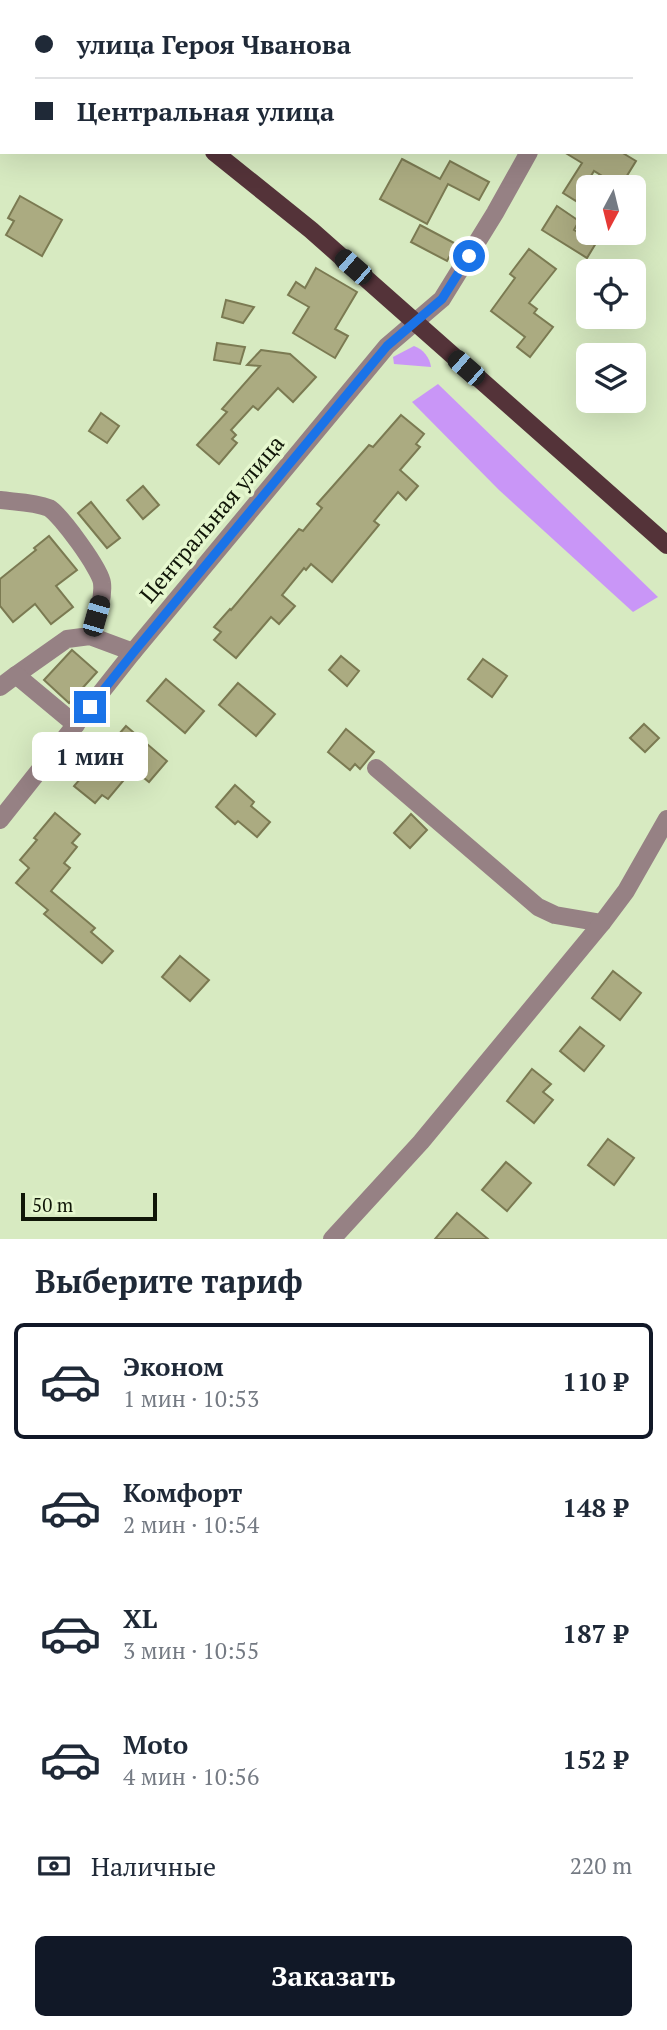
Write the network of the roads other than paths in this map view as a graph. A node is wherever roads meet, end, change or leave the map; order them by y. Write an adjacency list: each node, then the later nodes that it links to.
1 (216, 154): 3 (main road)
2 (528, 154): 3 (street, Центральная улица)
3 (416, 322): 5 (main road); 7 (street, Центральная улица)
4 (0, 500): 6 (street)
5 (667, 545)
6 (90, 636): 7 (street); 8 (street)
7 (133, 653): 10 (street, Центральная улица)
8 (16, 675): 9 (street); 10 (street)
9 (0, 687)
10 (76, 725): 13 (street, Центральная улица)
11 (376, 768): 14 (street)
12 (667, 819): 14 (street)
13 (0, 820)
14 (602, 923): 15 (street)
15 (332, 1239)

